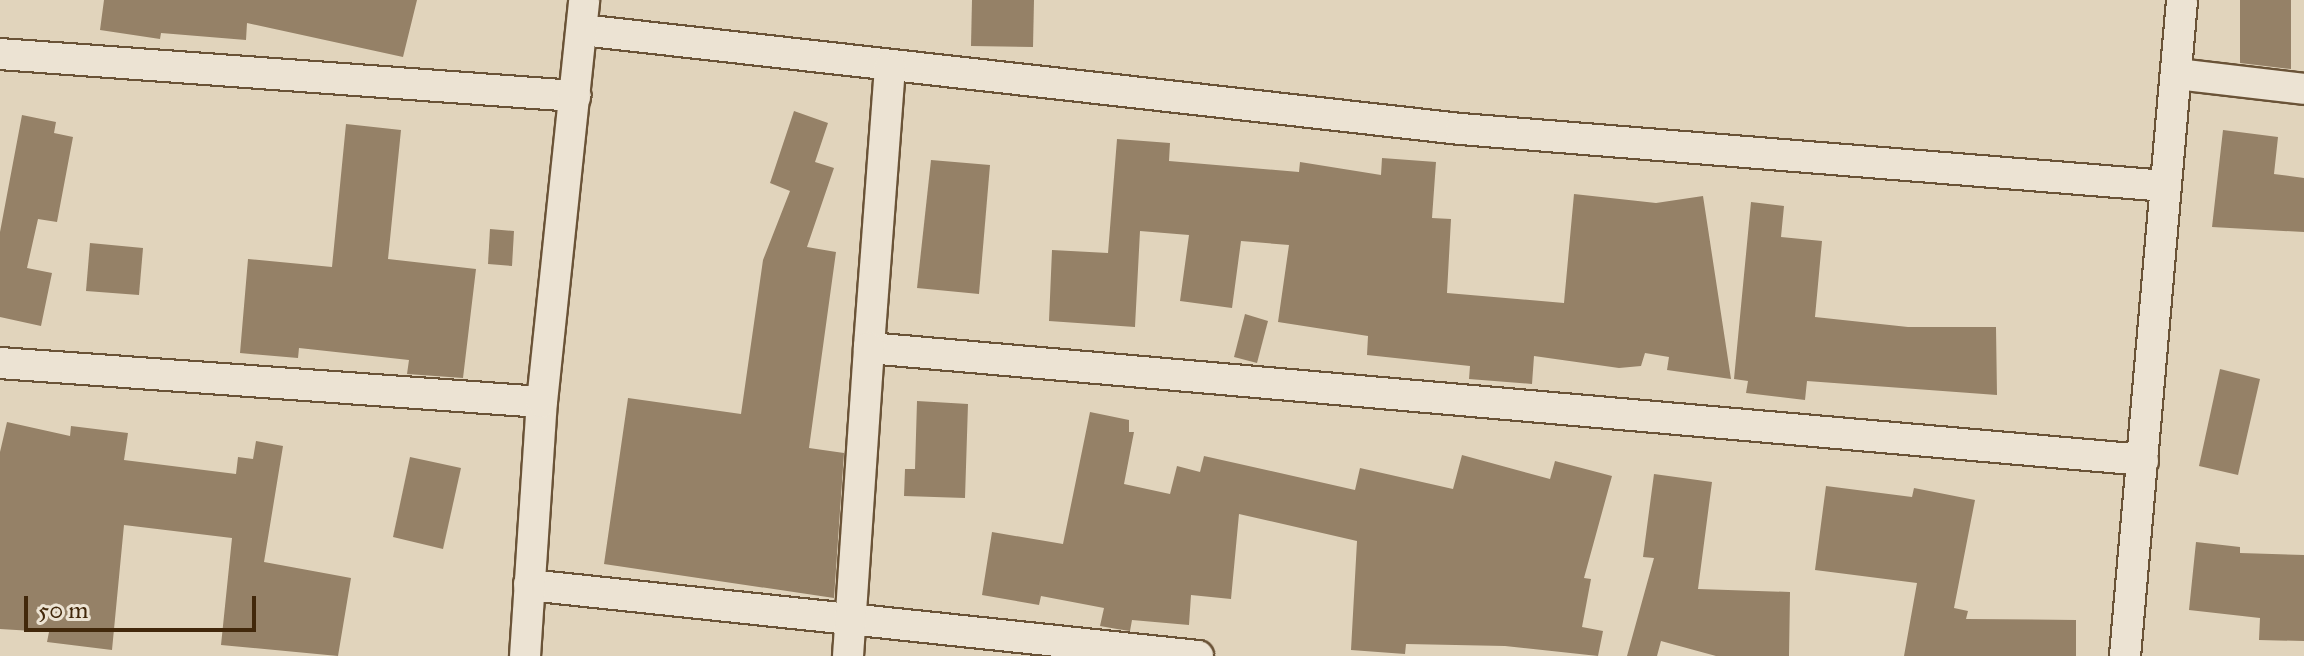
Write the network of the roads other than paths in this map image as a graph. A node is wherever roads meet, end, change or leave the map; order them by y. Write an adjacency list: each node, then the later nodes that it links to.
1 (2182, 0): 5 (street)
2 (583, 15): 4 (street); 7 (street)
3 (0, 54): 7 (street)
4 (890, 67): 8 (street); 9 (street)
5 (2177, 74): 6 (street); 8 (street)
6 (2304, 89)
7 (575, 96): 11 (street)
8 (2166, 186): 12 (street)
9 (869, 348): 12 (street); 14 (street)
10 (0, 363): 11 (street)
11 (542, 402): 13 (street)
12 (2143, 460): 19 (street)
13 (529, 585): 14 (street); 16 (street)
14 (852, 624): 15 (street); 17 (street)
15 (1154, 654): 18 (street)
16 (525, 656)
17 (848, 656)
18 (1198, 656)
19 (2125, 656)

